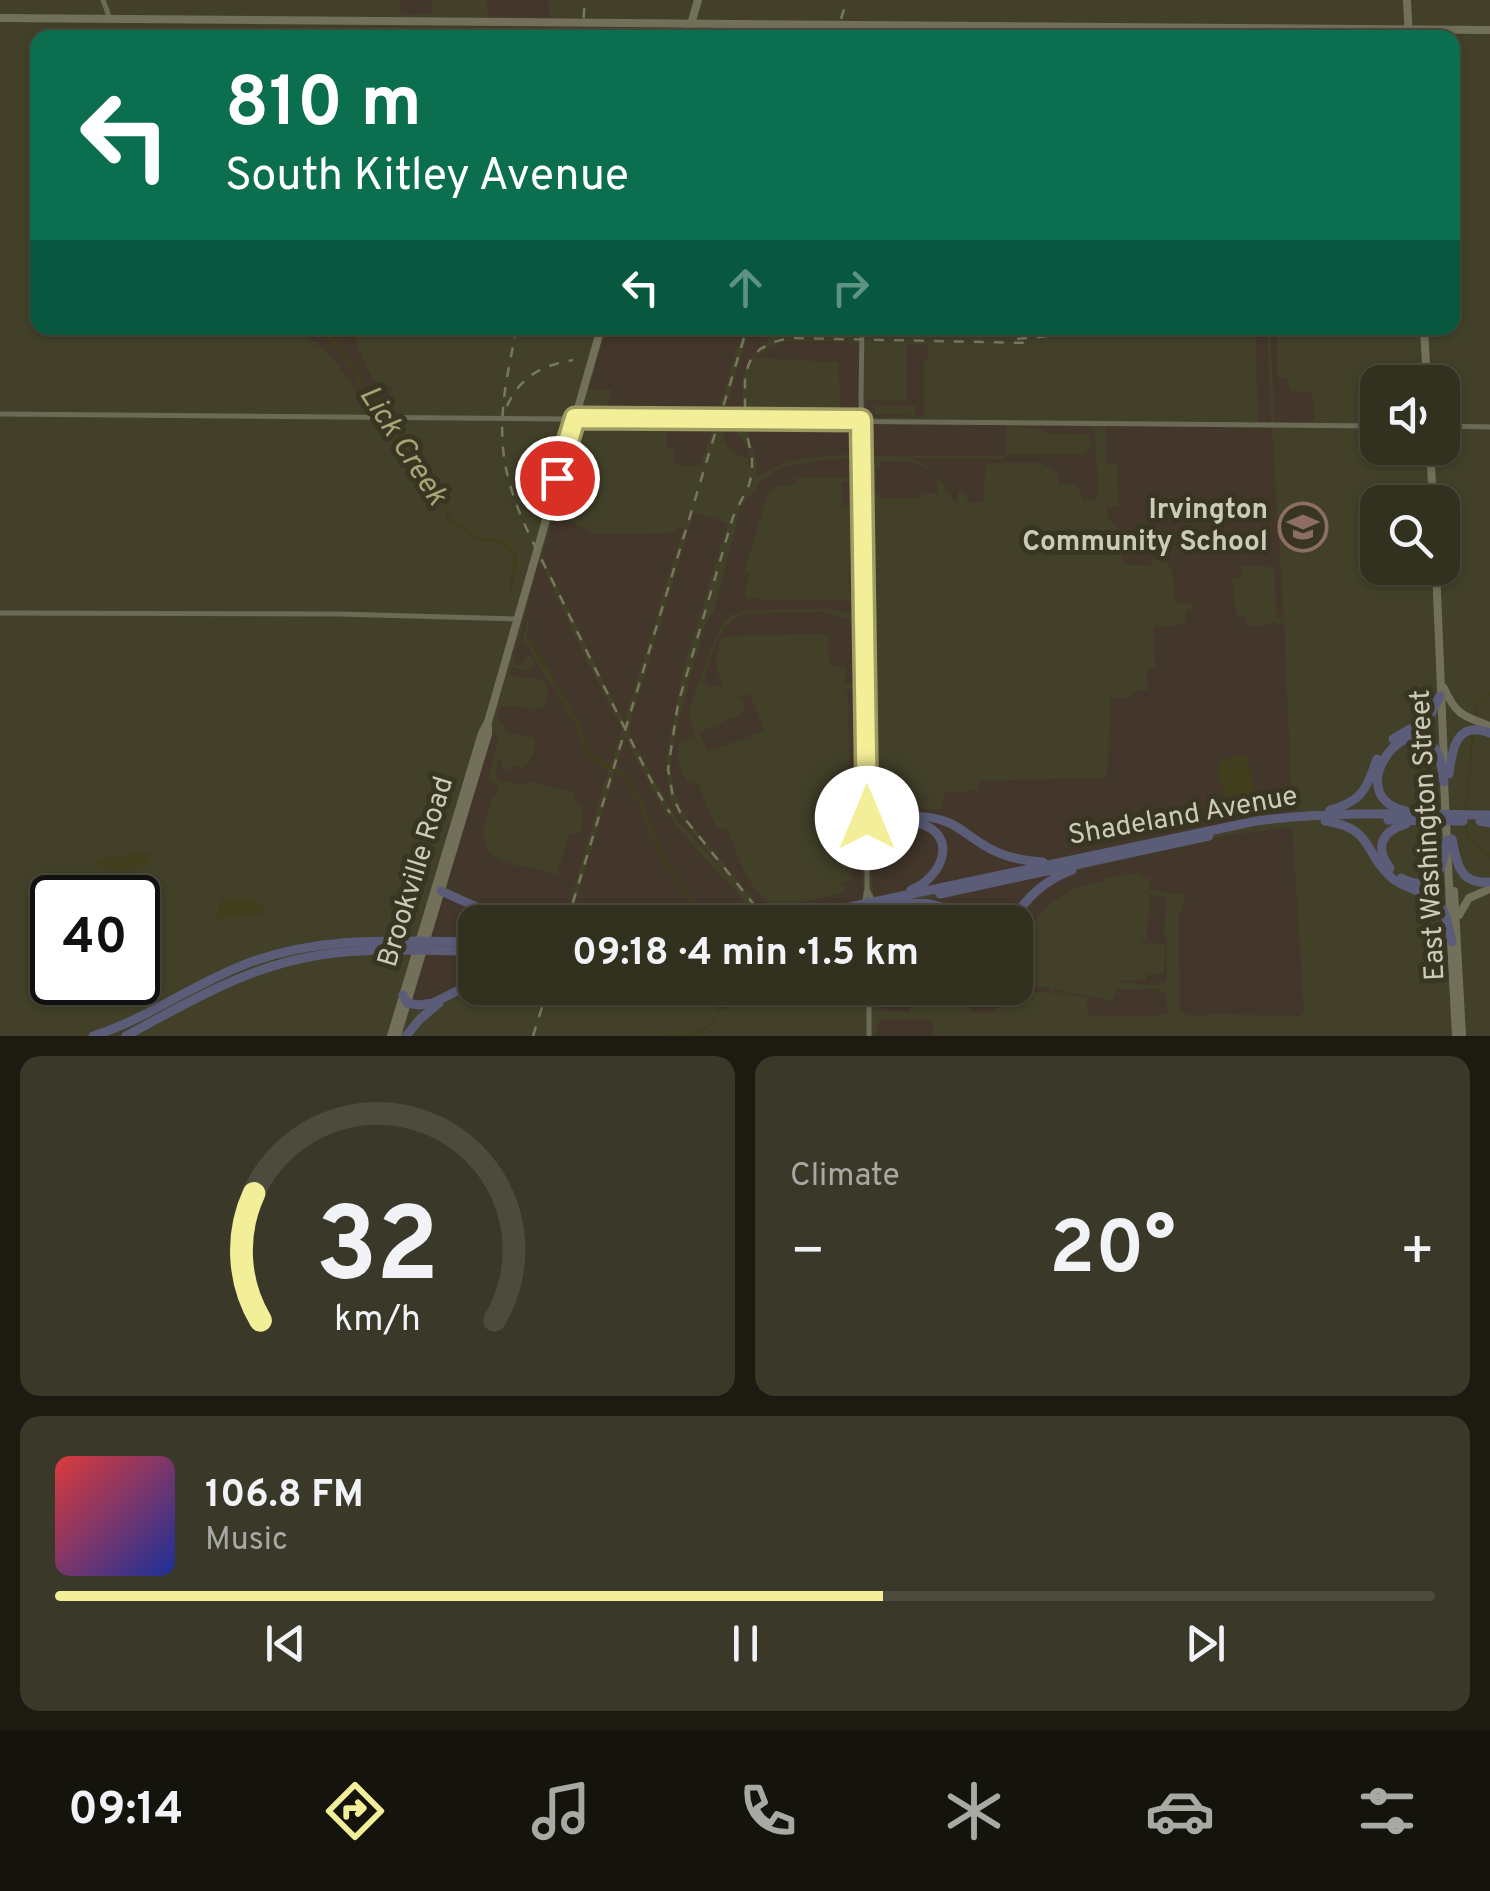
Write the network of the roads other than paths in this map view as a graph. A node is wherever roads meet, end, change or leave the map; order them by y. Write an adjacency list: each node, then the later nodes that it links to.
1 (103, 0): 5 (street)
2 (698, 0): 6 (main road)
3 (1408, 0): 11 (main road)
4 (0, 18): 5 (main road)
5 (110, 19): 6 (main road)
6 (691, 23): 7 (main road); 8 (main road)
7 (855, 26): 9 (street); 10 (main road)
8 (689, 30)
9 (855, 30)
10 (1132, 30)
11 (1409, 30)
12 (1490, 30): 13 (main road)
13 (1460, 31)
14 (599, 335): 19 (main road, Brookville Road)
15 (862, 335): 20 (street)
16 (1424, 335): 17 (main road)
17 (1426, 365)
18 (0, 414): 19 (street)
19 (575, 418): 20 (street); 26 (main road, Brookville Road)
20 (861, 420): 21 (street); 30 (street)
21 (1360, 426)
22 (1460, 426): 23 (street)
23 (1490, 426)
24 (1437, 585): 27 (main road, East Washington Street)
25 (0, 612): 26 (street)
26 (518, 619): 42 (main road, Brookville Road)
27 (1442, 692): 28 (main road); 29 (main road, East Washington Street); 31 (highway)
28 (1490, 729): 29 (highway)
29 (1446, 778): 32 (highway); 37 (main road, East Washington Street)
30 (867, 804): 34 (street); 35 (highway)
31 (1314, 815): 32 (highway, Shadeland Avenue); 40 (highway, Shadeland Avenue)
32 (1430, 818): 33 (highway, Shadeland Avenue); 36 (highway, Shadeland Avenue); 37 (highway)
33 (1486, 818)
34 (867, 820): 35 (highway); 38 (street)
35 (884, 820): 38 (highway); 40 (highway); 43 (highway)
36 (1325, 821): 39 (highway, Shadeland Avenue); 51 (highway)
37 (1449, 835): 41 (highway); 49 (main road, East Washington Street); 51 (main road, East Washington Street)
38 (868, 849): 45 (street)
39 (1099, 860): 43 (highway, Shadeland Avenue); 48 (highway)
40 (1056, 863): 43 (highway, Shadeland Avenue)
41 (1490, 885): 49 (main road)
42 (440, 886): 44 (highway); 55 (main road, Brookville Road)
43 (885, 903): 46 (highway); 47 (highway)
44 (473, 905)
45 (871, 905)
46 (874, 905)
47 (938, 905)
48 (1024, 905)
49 (1457, 929): 62 (main road, East Washington Street)
50 (458, 942): 57 (highway)
51 (1452, 942): 62 (main road, East Washington Street)
52 (458, 951): 58 (highway)
53 (458, 991): 54 (highway)
54 (452, 994): 55 (highway); 60 (highway)
55 (405, 999): 59 (main road, Brookville Road)
56 (870, 1005): 61 (street)
57 (92, 1036)
58 (126, 1036)
59 (394, 1036)
60 (406, 1036)
61 (869, 1036)
62 (1459, 1036)

